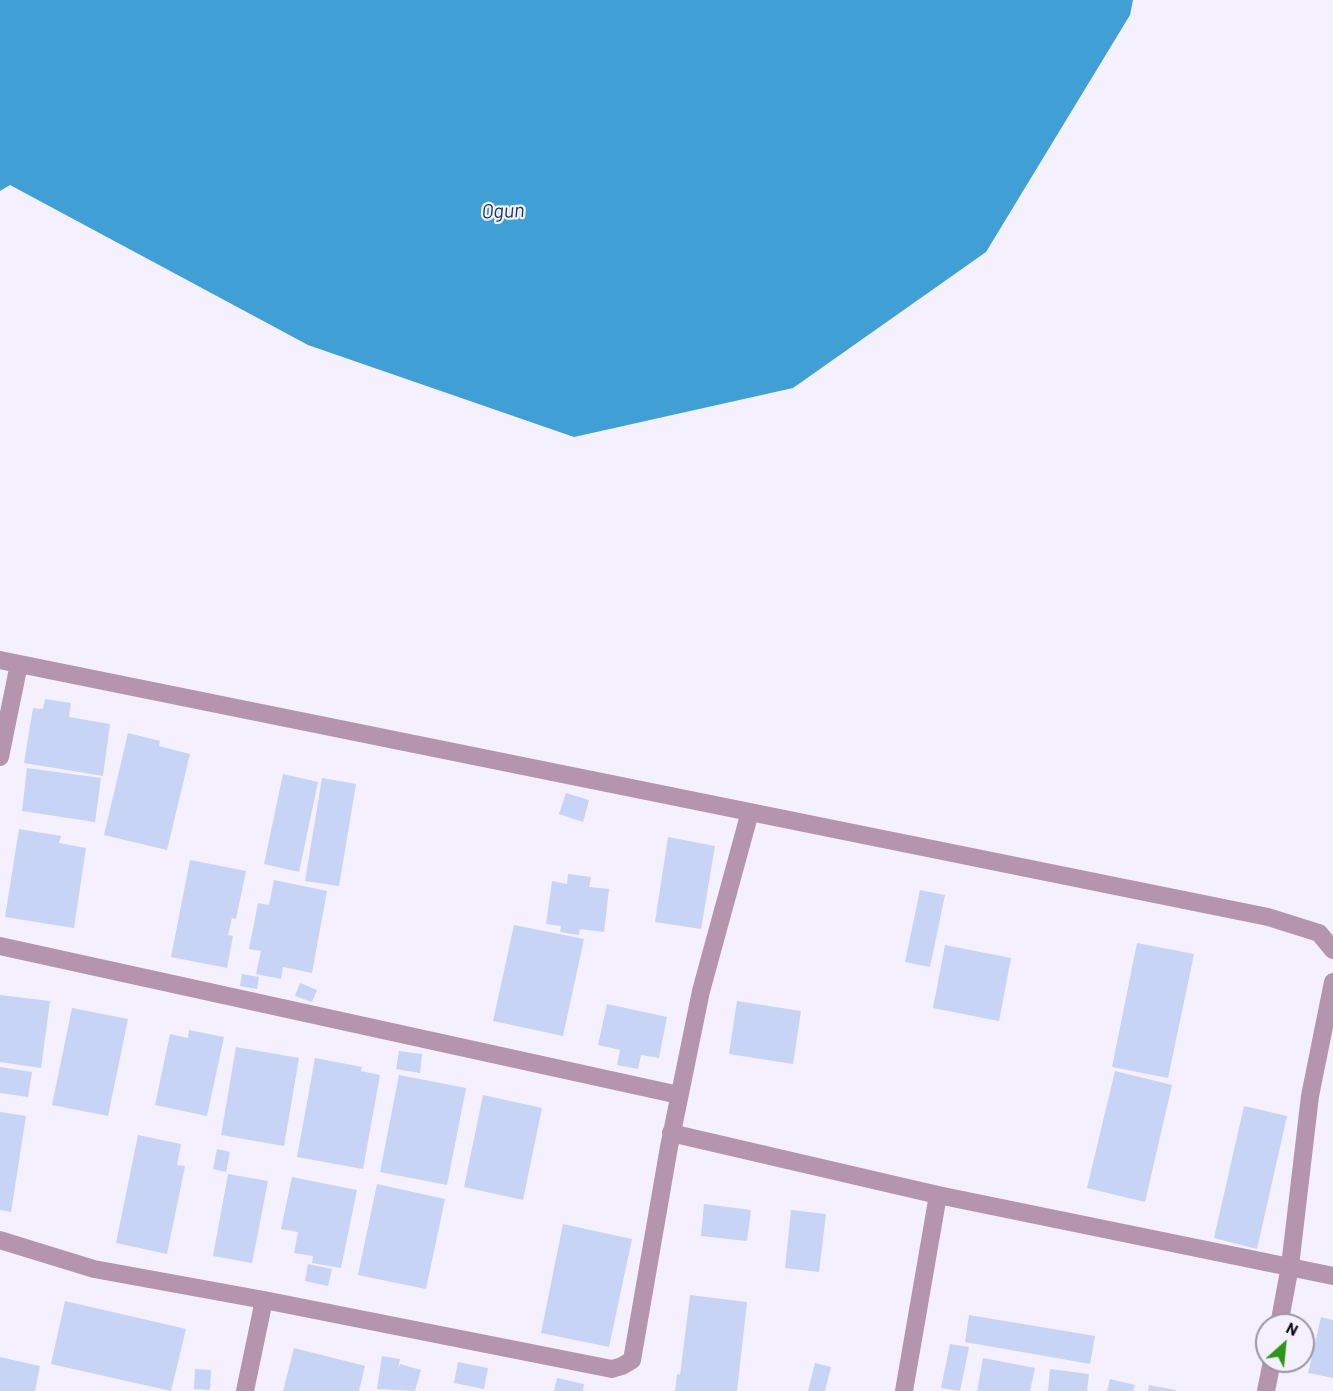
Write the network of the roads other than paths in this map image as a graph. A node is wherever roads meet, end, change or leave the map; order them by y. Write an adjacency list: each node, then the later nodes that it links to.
1 (0, 660): 2 (street)
2 (19, 664): 3 (street); 4 (street)
3 (0, 757)
4 (750, 812): 6 (street); 8 (street)
5 (0, 946): 8 (street)
6 (1333, 950)
7 (1333, 982): 12 (street)
8 (679, 1095): 9 (street)
9 (671, 1133): 10 (street); 14 (street)
10 (938, 1195): 12 (street); 18 (street)
11 (0, 1240): 14 (street)
12 (1290, 1266): 13 (street); 15 (street)
13 (1333, 1276)
14 (264, 1300): 17 (street)
15 (1281, 1313)
16 (1270, 1373): 19 (street)
17 (245, 1391)
18 (904, 1391)
19 (1266, 1391)

